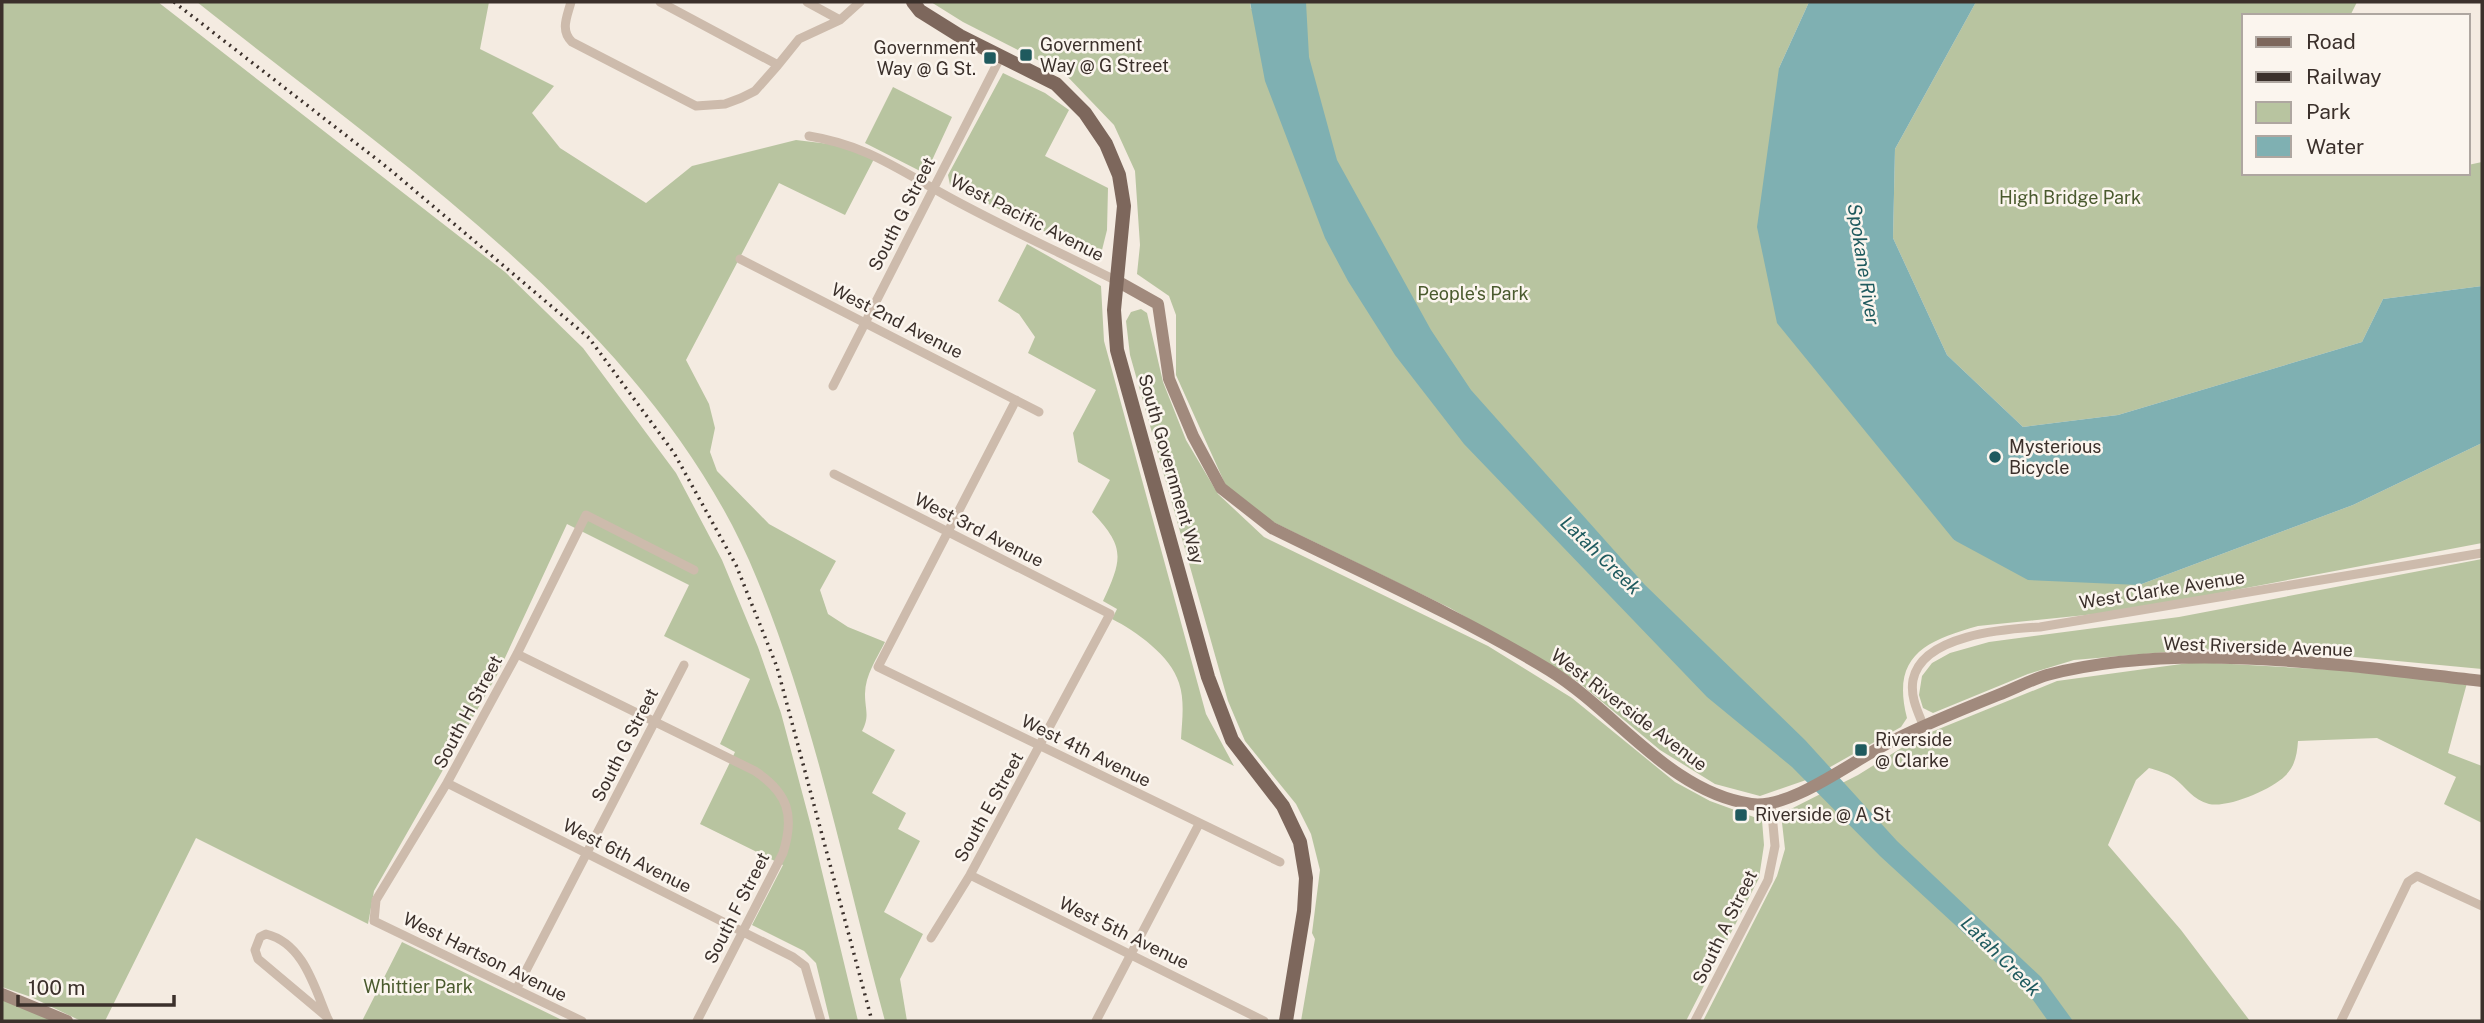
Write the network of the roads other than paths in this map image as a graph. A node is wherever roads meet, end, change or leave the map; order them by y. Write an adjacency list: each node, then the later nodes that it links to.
1 (571, 2): 8 (street)
2 (660, 2): 8 (street)
3 (807, 2): 6 (street)
4 (860, 2): 6 (street)
5 (913, 2): 7 (main road, South Government Way)
6 (840, 20): 8 (street)
7 (1001, 56): 10 (street, South G Street); 12 (main road, South Government Way)
8 (778, 65)
9 (808, 136): 10 (street, West Pacific Avenue)
10 (933, 187): 12 (street, West Pacific Avenue); 13 (street, South G Street)
11 (740, 259): 13 (street, West 2nd Avenue)
12 (1117, 281): 29 (main road, West Riverside Avenue); 48 (main road, South Government Way)
13 (865, 321): 14 (street, South G Street); 15 (street, West 2nd Avenue)
14 (833, 386)
15 (1016, 400): 16 (street, West 2nd Avenue); 18 (street)
16 (1040, 412)
17 (834, 474): 18 (street, West 3rd Avenue)
18 (947, 531): 21 (street, West 3rd Avenue); 27 (street, West 4th Avenue)
19 (2482, 553): 26 (street, West Clarke Avenue)
20 (694, 570): 22 (street, South H Street)
21 (1110, 614): 27 (street, South E Street)
22 (517, 654): 25 (street); 28 (street, South H Street)
23 (684, 665): 25 (street, South G Street)
24 (2482, 681): 26 (main road, West Riverside Avenue)
25 (653, 722): 31 (street, South G Street); 36 (street, South F Street)
26 (1924, 727): 29 (main road, West Riverside Avenue)
27 (1040, 746): 30 (street, West 4th Avenue); 33 (street, South E Street)
28 (447, 783): 31 (street, West 6th Avenue); 35 (street, South H Street)
29 (1771, 803): 49 (street, South A Street)
30 (1199, 824): 32 (street, West 4th Avenue); 38 (street)
31 (588, 854): 36 (street, West 6th Avenue); 39 (street, South G Street)
32 (1280, 862)
33 (970, 875): 37 (street, South E Street); 38 (street, West 5th Avenue)
34 (2482, 906): 50 (street)
35 (374, 921): 39 (street, West Hartson Avenue)
36 (742, 931): 44 (street, South F Street); 45 (street, West 6th Avenue)
37 (931, 938)
38 (1132, 953): 46 (street); 47 (street, West 5th Avenue)
39 (517, 988): 43 (street, West Hartson Avenue)
40 (2, 993): 42 (main road)
41 (328, 1019): 41 (street)
42 (67, 1021)
43 (582, 1021)
44 (697, 1021)
45 (821, 1021)
46 (1096, 1021)
47 (1264, 1021)
48 (1286, 1021)
49 (1695, 1021)
50 (2341, 1021)

